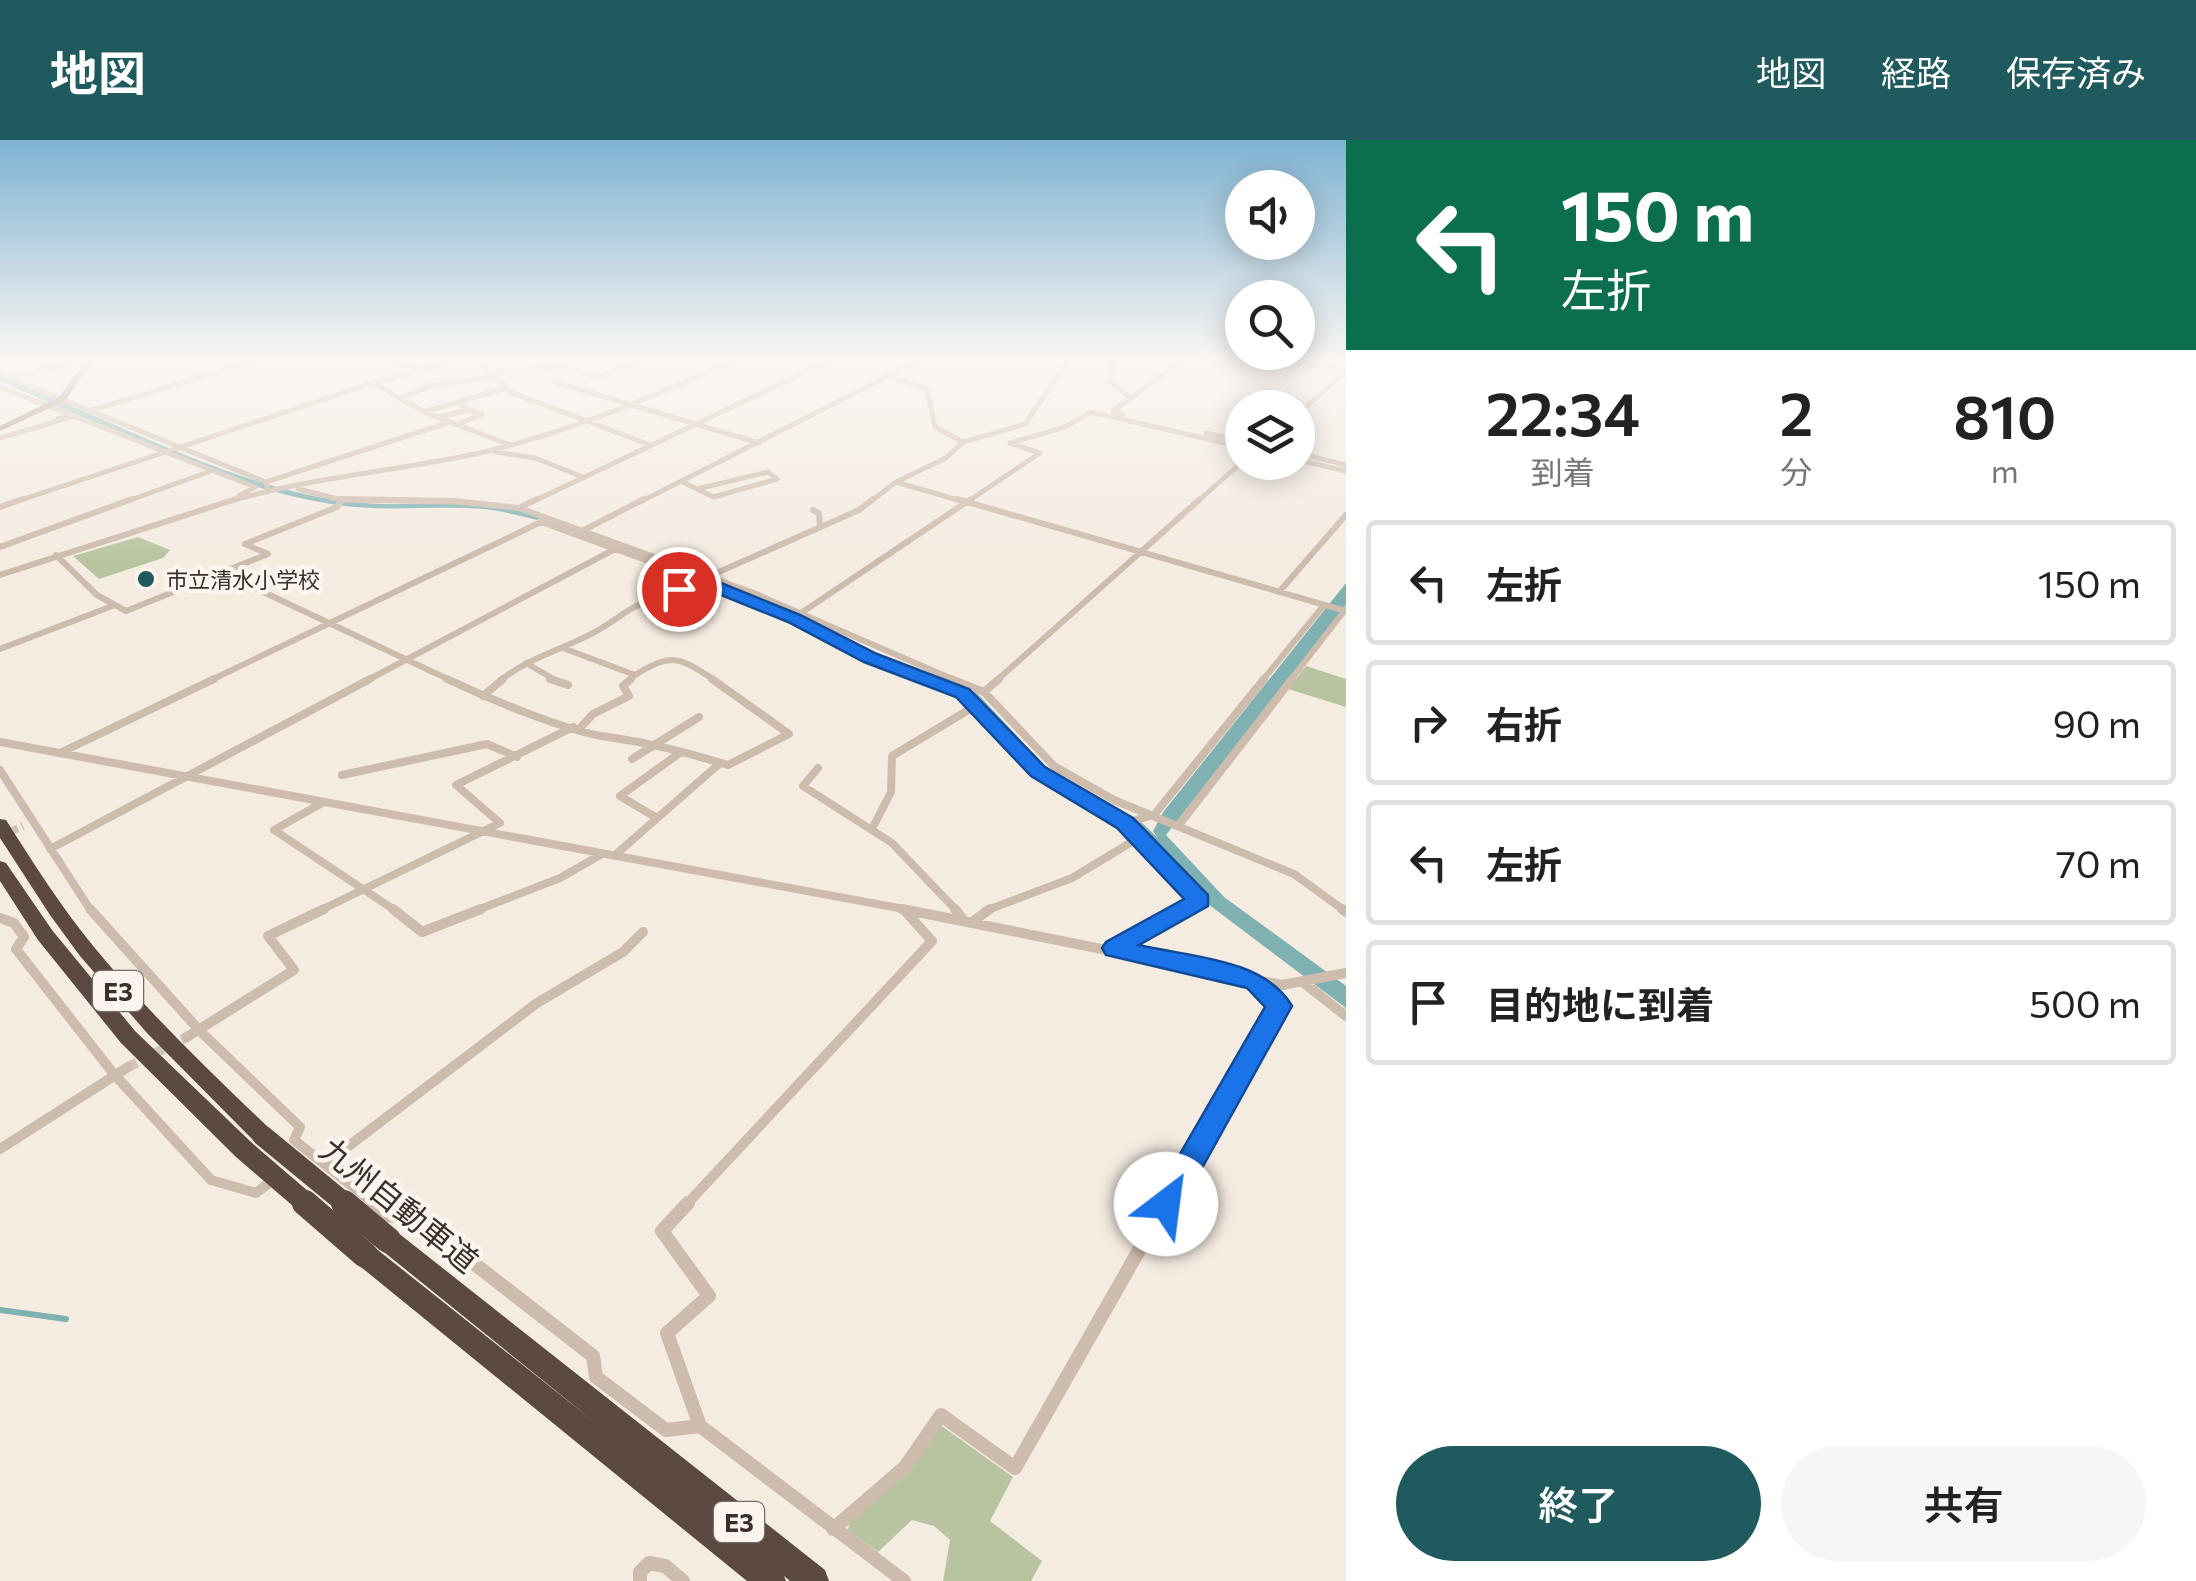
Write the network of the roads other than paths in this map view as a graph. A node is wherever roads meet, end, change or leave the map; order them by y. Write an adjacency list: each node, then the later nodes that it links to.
1 (36, 427): 17 (street)
2 (102, 427): 26 (street)
3 (130, 427): 24 (street)
4 (239, 427): 24 (street)
5 (444, 427): 34 (street)
6 (462, 427): 23 (street)
7 (577, 427): 23 (street)
8 (608, 427): 22 (street)
9 (687, 427): 22 (street)
10 (705, 427): 21 (street)
11 (790, 427): 21 (street)
12 (934, 427): 20 (street)
13 (1014, 427): 20 (street)
14 (1065, 427): 39 (street)
15 (1163, 427): 19 (street)
16 (1174, 427): 18 (street)
17 (0, 438)
18 (1225, 440)
19 (1225, 440)
20 (962, 442): 33 (street)
21 (759, 443): 32 (street)
22 (650, 445): 30 (street)
23 (513, 446): 25 (street)
24 (179, 447): 26 (street); 34 (street)
25 (490, 451): 30 (street); 34 (street)
26 (165, 452): 29 (street); 40 (street)
27 (1315, 461): 28 (street)
28 (1346, 468)
29 (210, 472): 37 (street); 46 (street)
30 (583, 477): 41 (street)
31 (1225, 477): 48 (street)
32 (681, 482): 36 (street); 45 (street)
33 (896, 482): 39 (street); 44 (street)
34 (268, 488): 37 (street)
35 (298, 489): 38 (street)
36 (697, 490): 36 (street)
37 (232, 500): 49 (street)
38 (340, 502): 41 (street); 50 (street)
39 (966, 502): 48 (street); 58 (street)
40 (0, 508)
41 (518, 508): 45 (street)
42 (812, 510): 44 (street)
43 (1346, 515): 54 (street)
44 (820, 527): 52 (street)
45 (584, 530): 52 (street)
46 (0, 547)
47 (616, 550): 53 (street); 59 (street); 62 (street)
48 (1141, 553): 54 (street); 66 (street)
49 (56, 555): 51 (street); 56 (street)
50 (224, 574): 56 (street); 59 (street)
51 (0, 575)
52 (708, 575): 53 (street); 58 (street)
53 (698, 580): 60 (street); 68 (street)
54 (1279, 592): 55 (street)
55 (1324, 605): 57 (street); 83 (street)
56 (115, 606): 61 (street)
57 (1345, 610): 88 (street)
58 (801, 613): 66 (street)
59 (330, 624): 62 (street); 74 (street)
60 (563, 648): 63 (street); 64 (street)
61 (0, 649)
62 (406, 660): 67 (street); 81 (street)
63 (526, 663): 65 (street); 67 (street)
64 (634, 675): 70 (street); 77 (street)
65 (568, 685)
66 (984, 692): 83 (street)
67 (483, 696): 70 (street)
68 (975, 706): 85 (street); 87 (street)
69 (699, 717): 72 (street)
70 (576, 728): 72 (street); 75 (street)
71 (0, 742): 74 (street)
72 (657, 744): 73 (street); 76 (street)
73 (681, 752): 77 (street); 84 (street)
74 (60, 753): 81 (street)
75 (517, 757): 80 (street); 89 (street)
76 (632, 759)
77 (719, 764): 84 (street)
78 (818, 768): 87 (street)
79 (0, 770): 91 (street)
80 (342, 774)
81 (188, 777): 82 (street); 91 (street)
82 (323, 802): 89 (street); 95 (street)
83 (1154, 815): 85 (street); 88 (street)
84 (655, 817): 93 (street)
85 (1125, 823): 90 (street)
86 (0, 824): 110 (highway, 九州自動車道 / E3)
87 (874, 825): 99 (street)
88 (1179, 825): 97 (street)
89 (487, 833): 92 (street); 95 (street)
90 (1140, 837): 99 (street); 101 (street)
91 (50, 849): 106 (street)
92 (602, 854): 93 (street); 95 (street)
93 (614, 856): 96 (street)
94 (0, 867): 110 (highway, 九州自動車道 / E3)
95 (366, 887): 106 (street)
96 (905, 911): 99 (street); 115 (street)
97 (1346, 912)
98 (0, 918): 109 (street)
99 (968, 921): 101 (street)
100 (643, 932): 113 (street)
101 (1114, 948): 103 (street)
102 (1342, 974): 104 (street)
103 (1255, 981): 104 (street); 117 (street)
104 (1306, 982): 105 (street)
105 (1346, 1016)
106 (200, 1031): 107 (street); 112 (street)
107 (187, 1037)
108 (128, 1066): 109 (street)
109 (113, 1073): 111 (street); 112 (street)
110 (254, 1143): 114 (highway, 九州自動車道 / E3, bridge); 114 (highway, 九州自動車道 / E3, bridge)
111 (0, 1148)
112 (308, 1152): 113 (street)
113 (324, 1164): 115 (street)
114 (554, 1390): 116 (highway, 九州自動車道 / E3)
115 (700, 1426): 117 (street)
116 (656, 1472): 120 (highway, 九州自動車道 / E3); 121 (highway, 九州自動車道 / E3)
117 (833, 1528): 122 (street)
118 (640, 1581): 119 (street)
119 (683, 1581)
120 (771, 1581)
121 (814, 1581)
122 (904, 1581)

